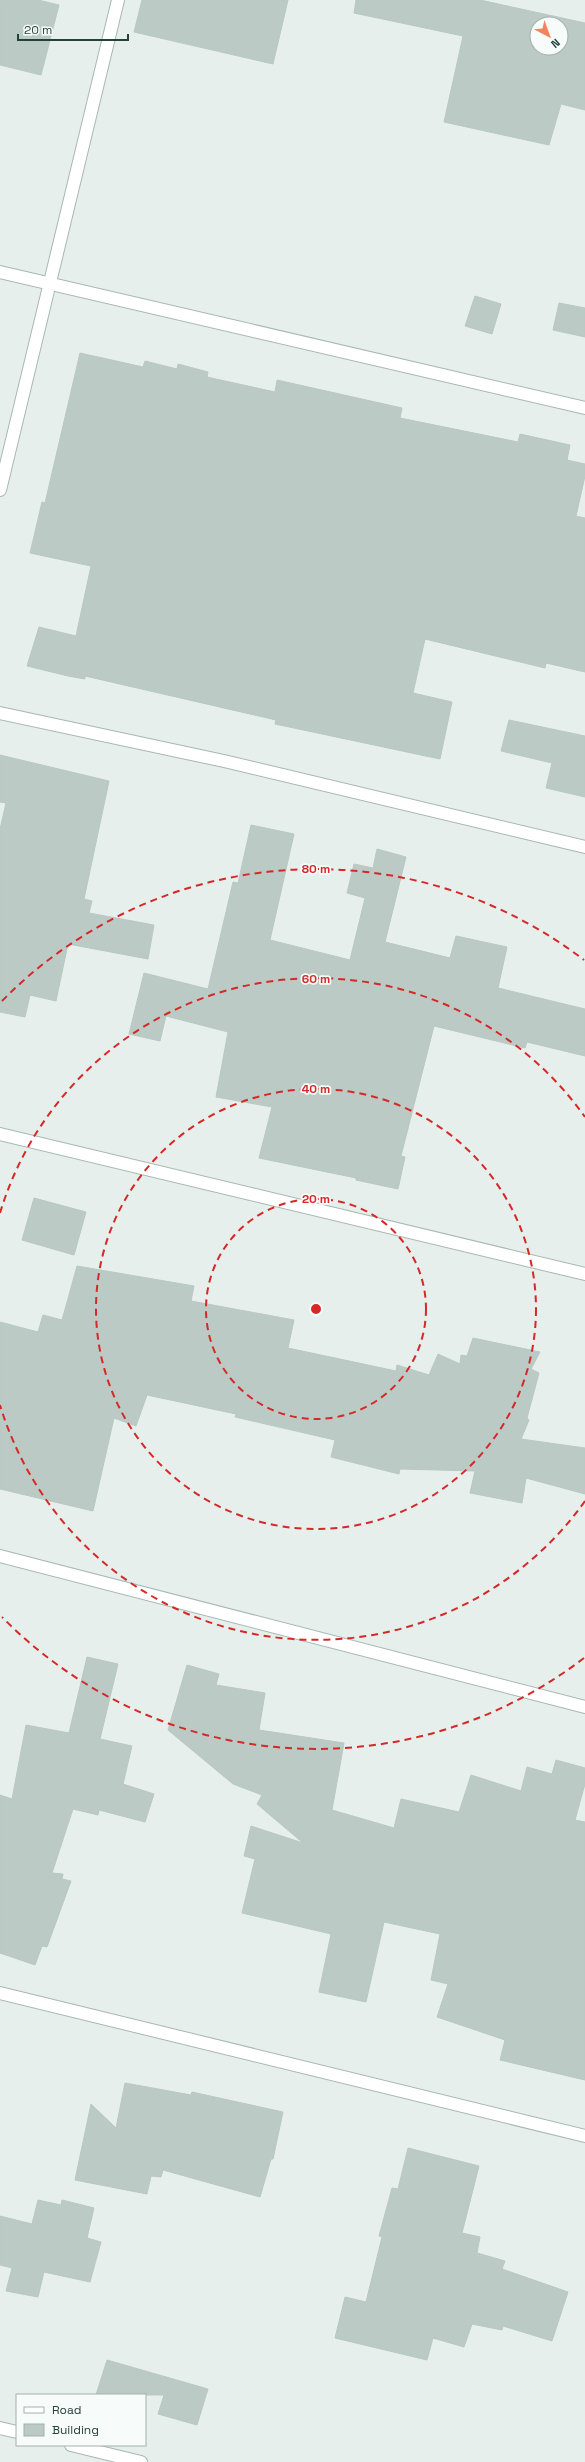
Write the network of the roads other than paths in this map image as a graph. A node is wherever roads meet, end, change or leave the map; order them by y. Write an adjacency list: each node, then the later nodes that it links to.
1 (118, 0): 3 (street)
2 (0, 272): 3 (street)
3 (51, 284): 4 (street); 5 (street)
4 (585, 408)
5 (0, 490)
6 (0, 713): 7 (street)
7 (585, 847)
8 (0, 1134): 9 (street)
9 (585, 1274)
10 (0, 1556): 11 (street)
11 (585, 1707)
12 (0, 1993): 13 (street)
13 (585, 2136)
14 (0, 2428): 15 (street)
15 (16, 2432)
16 (75, 2446): 17 (street)
17 (141, 2462)

